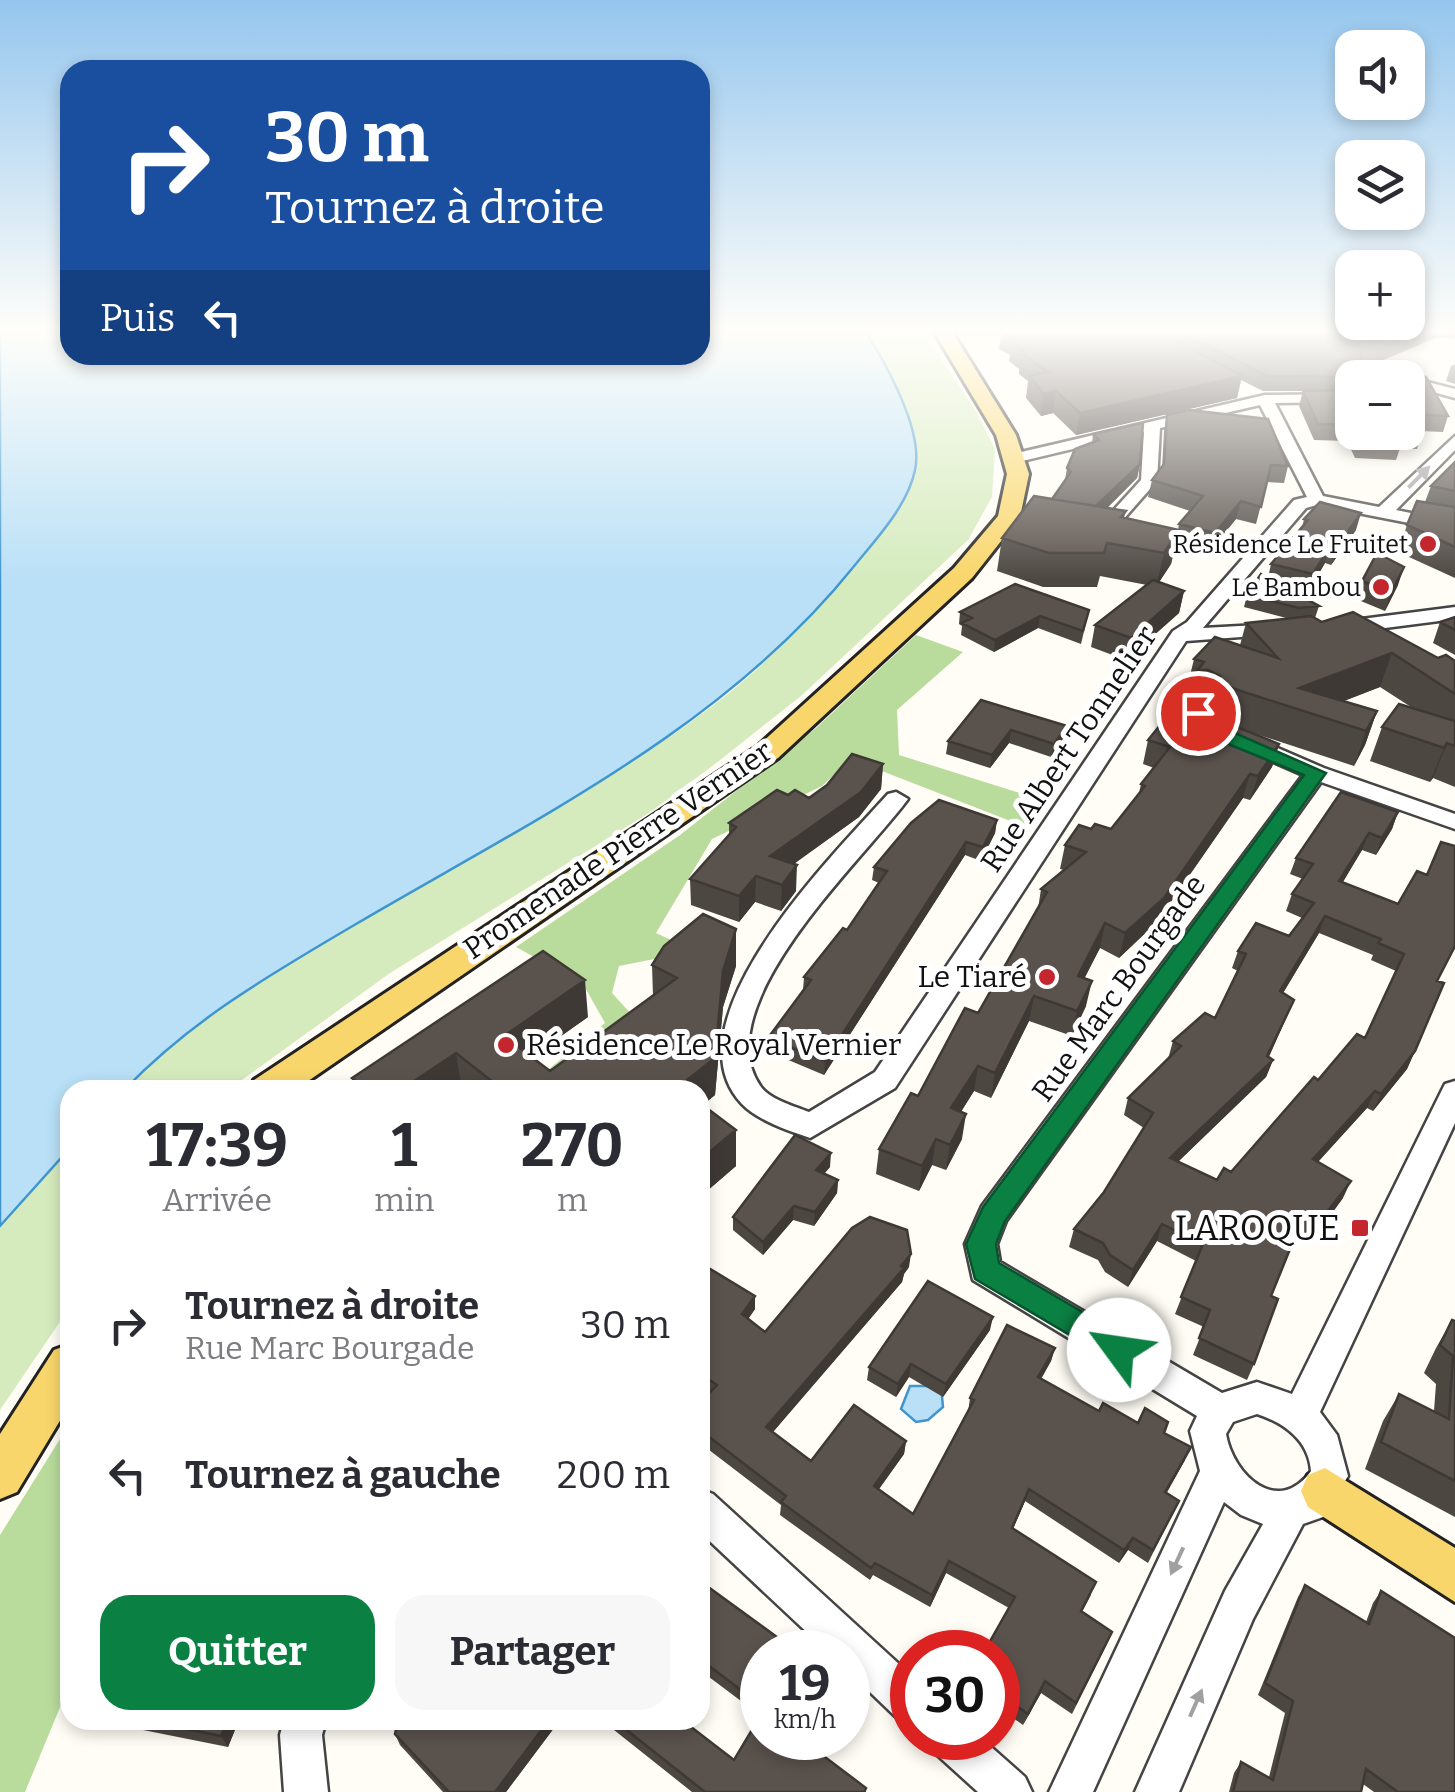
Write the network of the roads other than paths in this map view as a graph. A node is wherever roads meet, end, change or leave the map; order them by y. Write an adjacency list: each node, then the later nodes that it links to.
1 (993, 414): 6 (main road, Promenade Pierre Vernier)
2 (1207, 414): 4 (street)
3 (1271, 414): 7 (street)
4 (1152, 428): 6 (street); 10 (street)
5 (1455, 441): 8 (street, one-way to 5)
6 (1014, 458): 19 (main road, Promenade Pierre Vernier)
7 (1317, 500): 8 (street); 13 (street, Rue Albert Tonnelier)
8 (1383, 513): 9 (street)
9 (1455, 527)
10 (1092, 532)
11 (1455, 614): 12 (street)
12 (1359, 626): 13 (street); 14 (street)
13 (1180, 635): 17 (street, Rue Albert Tonnelier)
14 (1391, 644)
15 (1223, 733): 16 (street)
16 (1316, 773): 18 (street); 22 (street, Rue Marc Bourgade)
17 (896, 799)
18 (1455, 822)
19 (283, 1080)
20 (1455, 1092): 23 (street)
21 (60, 1380): 25 (main road)
22 (1219, 1410): 23 (street); 24 (street)
23 (1300, 1416): 26 (street)
24 (1218, 1472): 26 (street); 34 (street, one-way to 34)
25 (0, 1476)
26 (1308, 1500): 28 (main road); 35 (street, one-way to 26)
27 (710, 1516): 29 (street)
28 (1455, 1577)
29 (890, 1683)
30 (304, 1730): 32 (street)
31 (974, 1760): 33 (street)
32 (306, 1792)
33 (1010, 1792)
34 (1071, 1792)
35 (1157, 1792)

